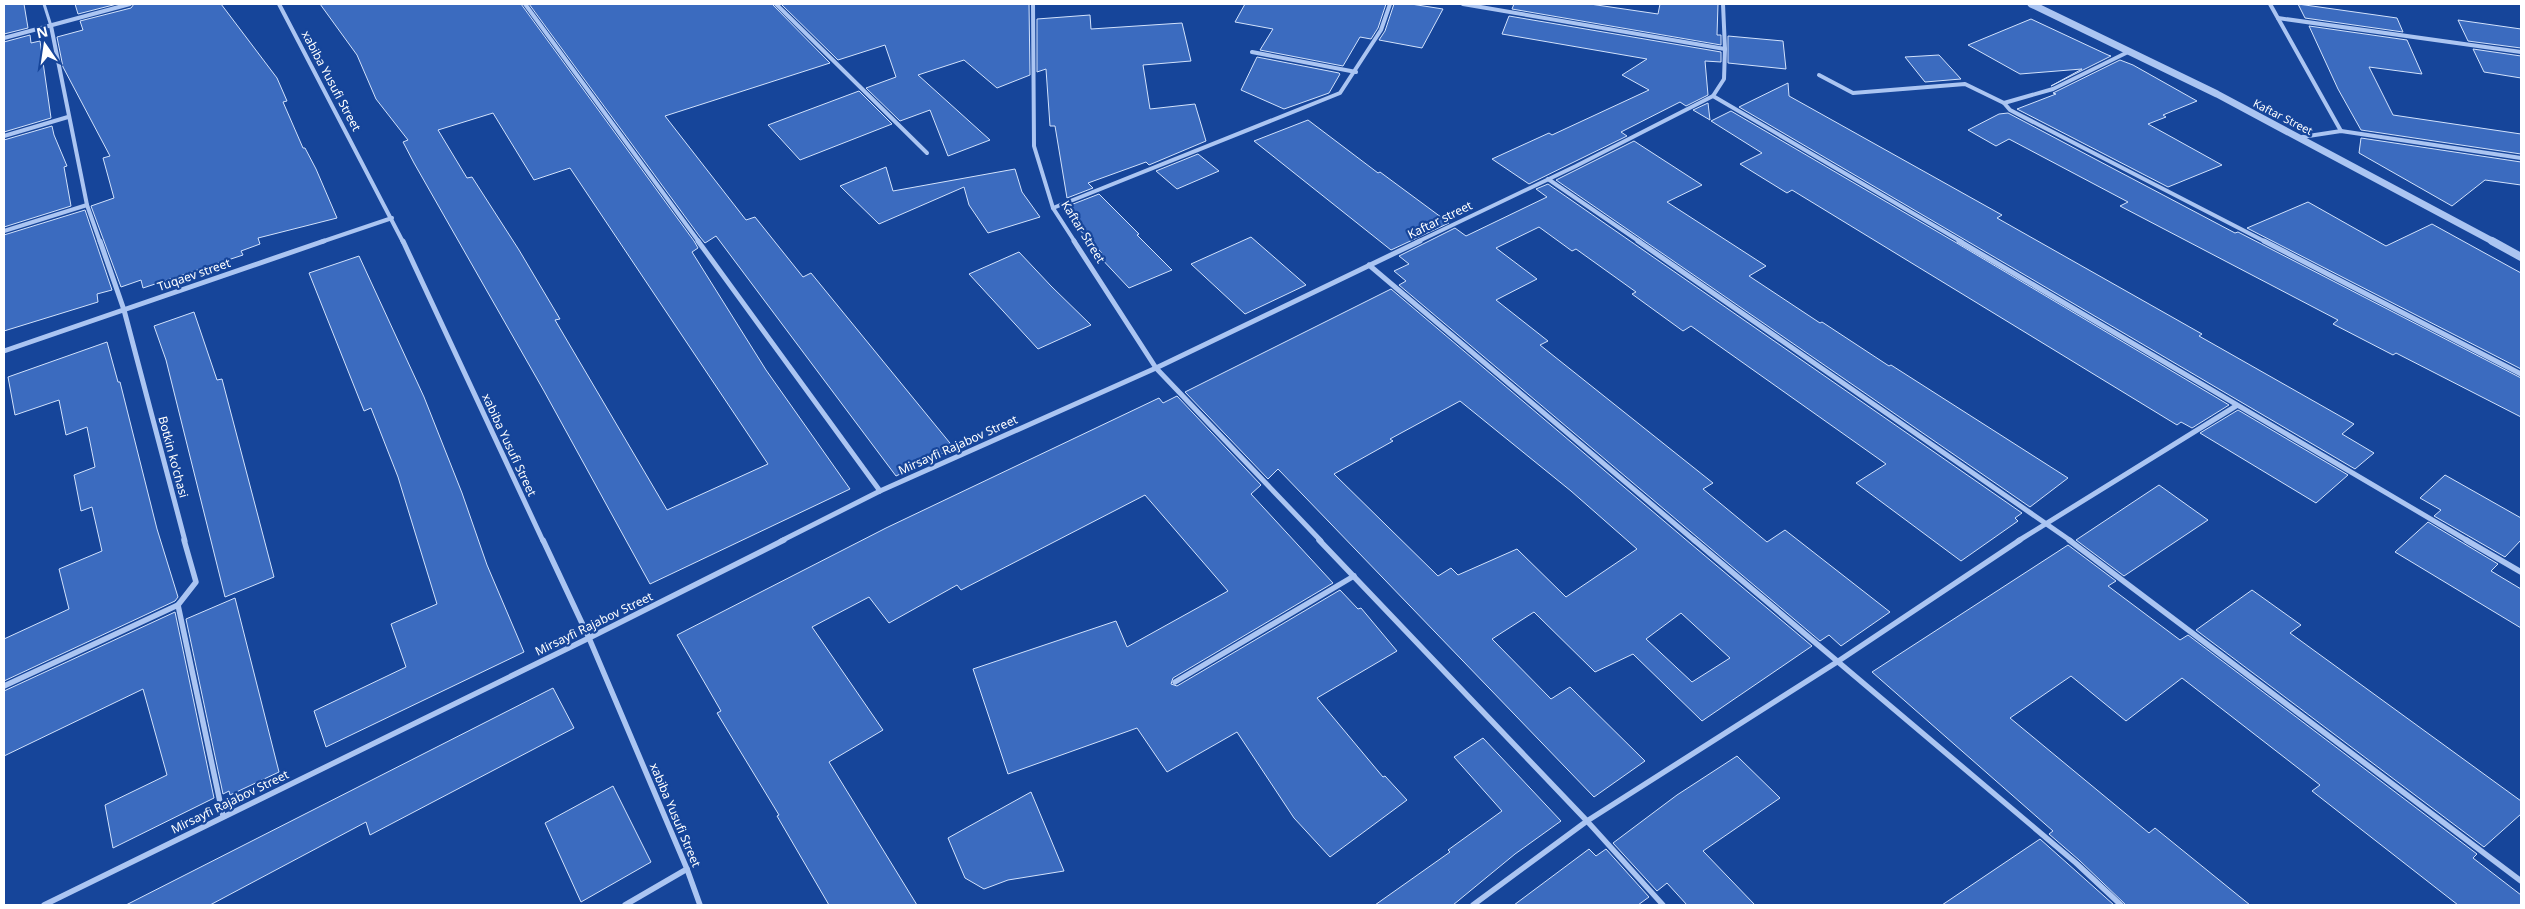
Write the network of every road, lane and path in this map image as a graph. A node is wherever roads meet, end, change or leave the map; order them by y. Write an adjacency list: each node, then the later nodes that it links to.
1 (44, 4): 13 (lane)
2 (130, 4): 13 (street)
3 (279, 4): 32 (street, xabiba Yusufi Street)
4 (525, 4): 41 (street)
5 (776, 4): 27 (street)
6 (1033, 4): 31 (street, Kaftar Street)
7 (1390, 4): 19 (street)
8 (1463, 4): 15 (street)
9 (1723, 4): 15 (street)
10 (2031, 4): 16 (street, Kaftar Street)
11 (2270, 4): 12 (street)
12 (2278, 18): 18 (street); 24 (street)
13 (51, 26): 14 (street); 23 (street)
14 (4, 38)
15 (1725, 49): 21 (street)
16 (2133, 50): 22 (street); 26 (street, Kaftar Street)
17 (1252, 52): 19 (street)
18 (2521, 52)
19 (1356, 72): 31 (street)
20 (1819, 75): 22 (street)
21 (1713, 96): 29 (street, Kaftar street); 40 (street)
22 (2004, 103): 39 (street)
23 (68, 117): 25 (street); 30 (street)
24 (2341, 131): 26 (street); 28 (street)
25 (4, 136)
26 (2302, 137): 34 (street, Kaftar Street)
27 (927, 153)
28 (2521, 158)
29 (1548, 179): 35 (street, Kaftar street); 42 (street)
30 (88, 205): 33 (street); 36 (street)
31 (1053, 208): 38 (street, Kaftar Street)
32 (392, 218): 36 (street, Tuqaev street); 46 (street, xabiba Yusufi Street)
33 (4, 231)
34 (2521, 257)
35 (1370, 265): 38 (street, Kaftar street); 47 (street)
36 (124, 310): 37 (street, Tuqaev street); 45 (street, Botkin ko'chasi)
37 (4, 351)
38 (1156, 368): 41 (street, Mirsayfi Rajabov Street); 44 (street, Kaftar Street)
39 (2521, 374)
40 (2236, 406): 42 (street); 43 (street)
41 (880, 491): 46 (street, Mirsayfi Rajabov Street)
42 (2046, 522): 47 (street); 53 (street)
43 (2521, 572)
44 (1354, 576): 48 (street); 51 (street, Kaftar Street)
45 (178, 605): 49 (street, Botkin ko'chasi); 50 (street)
46 (588, 638): 50 (street, Mirsayfi Rajabov Street); 52 (street, xabiba Yusufi Street)
47 (1837, 662): 51 (street); 59 (street)
48 (1175, 682)
49 (4, 686)
50 (223, 816): 54 (street, Mirsayfi Rajabov Street)
51 (1587, 821): 57 (street); 58 (street, Kaftar Street)
52 (687, 869): 55 (street); 56 (street, xabiba Yusufi Street)
53 (2521, 881)
54 (44, 905)
55 (625, 905)
56 (700, 905)
57 (1473, 905)
58 (1663, 905)
59 (2120, 905)

